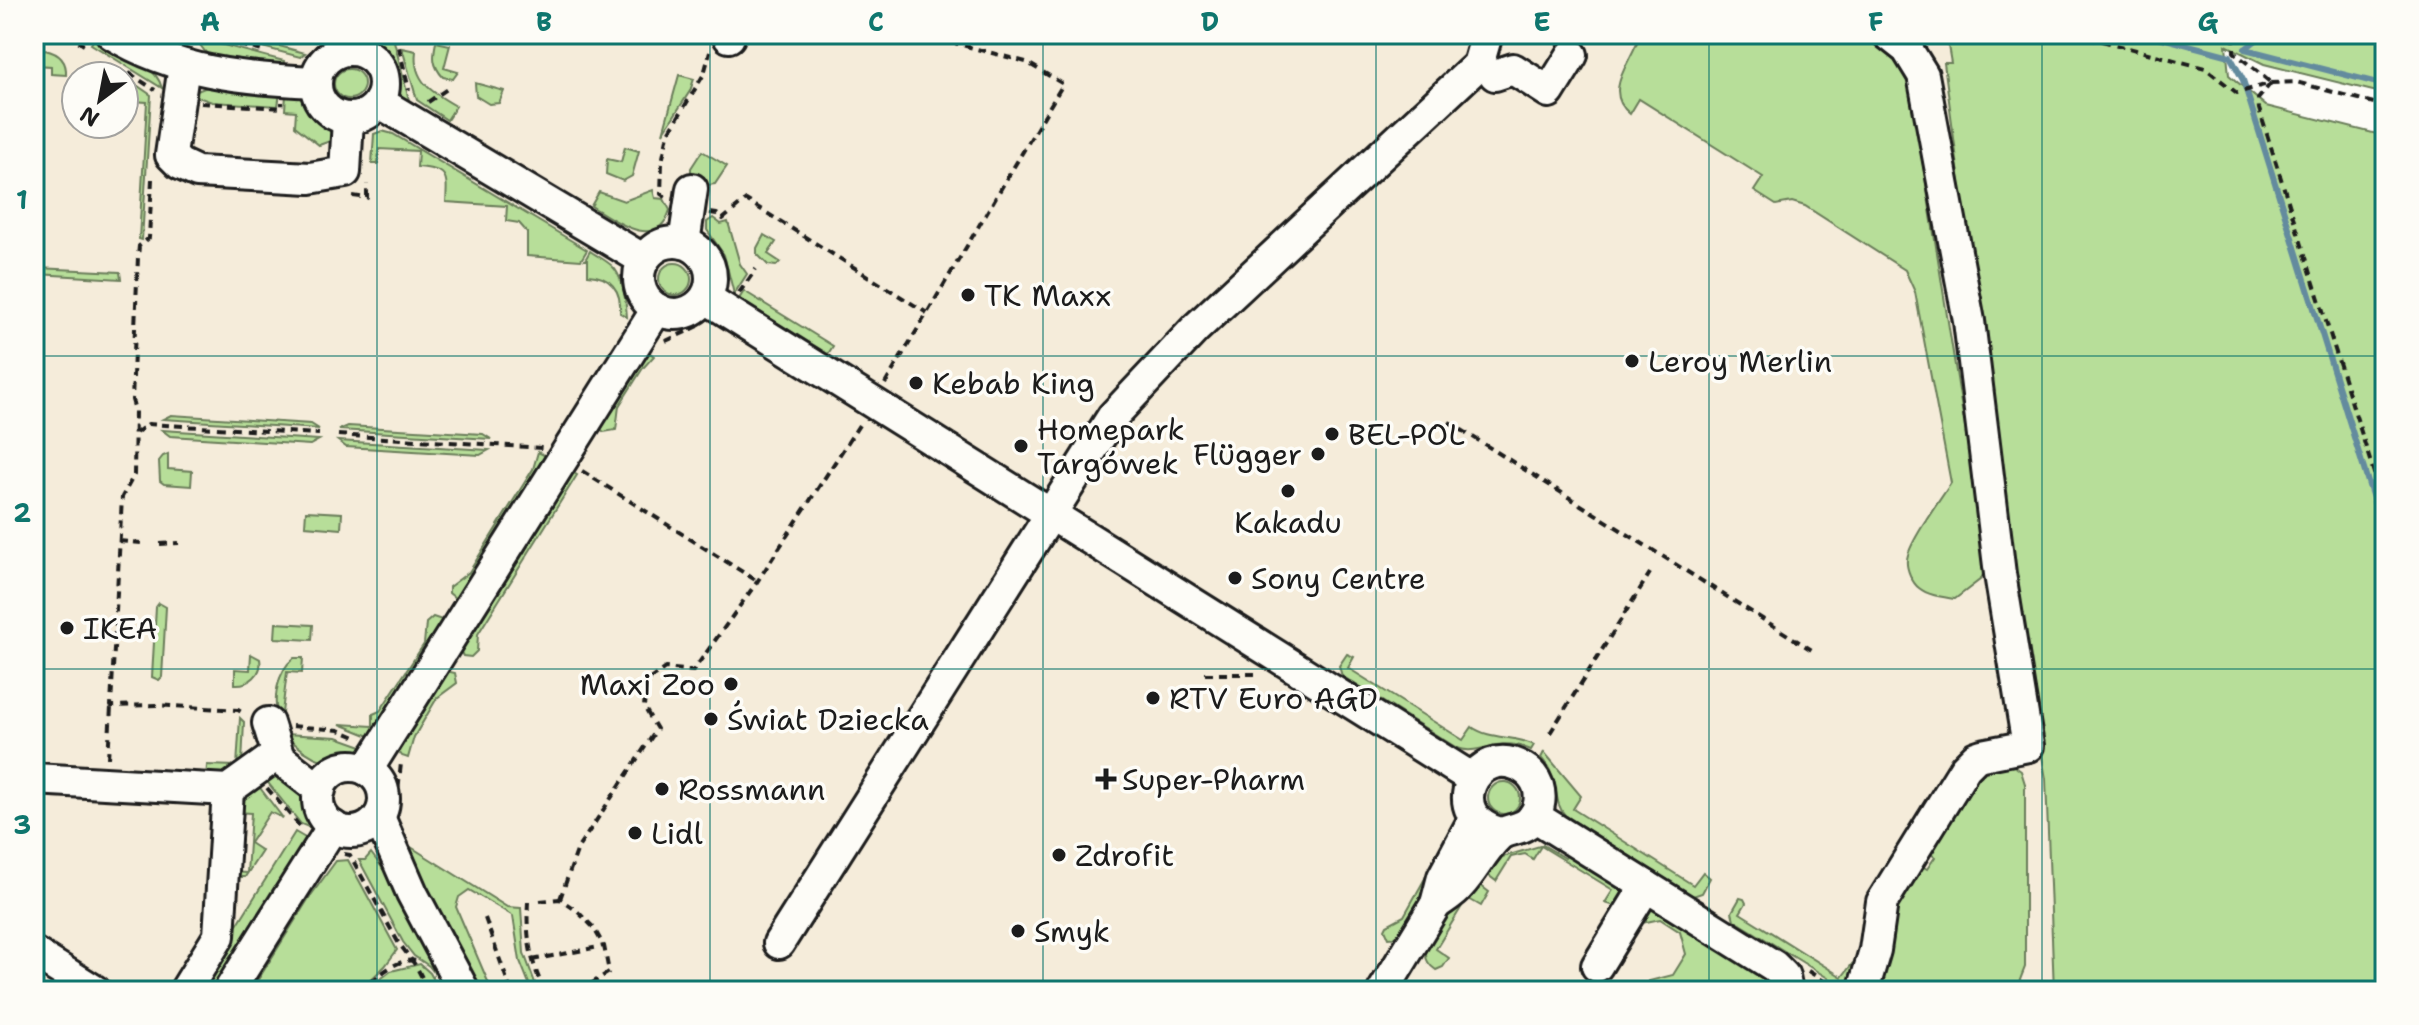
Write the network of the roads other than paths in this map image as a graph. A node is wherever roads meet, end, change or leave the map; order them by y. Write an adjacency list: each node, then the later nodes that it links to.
1 (1487, 34): 16 (street)
2 (1888, 34): 35 (street)
3 (98, 40): 6 (street)
4 (362, 43): 7 (street); 9 (street)
5 (1572, 55): 8 (street)
6 (184, 66): 7 (street); 10 (street)
7 (308, 71): 10 (street)
8 (1495, 75)
9 (379, 102): 10 (street); 13 (street)
10 (348, 119)
11 (680, 195): 12 (street)
12 (684, 243): 13 (street); 14 (street)
13 (644, 260): 15 (street)
14 (721, 299): 15 (street); 16 (street)
15 (657, 309): 17 (street)
16 (1052, 514): 19 (street); 26 (street)
17 (381, 765): 20 (street); 24 (street)
18 (34, 779): 21 (street)
19 (1473, 779): 22 (street); 23 (street)
20 (328, 780): 21 (street); 24 (street)
21 (228, 790): 30 (street)
22 (1534, 816): 23 (street); 25 (street)
23 (1487, 826): 33 (street)
24 (355, 828): 31 (street); 32 (street)
25 (1646, 886): 28 (street); 34 (street)
26 (779, 943)
27 (34, 953): 29 (street)
28 (1597, 966)
29 (95, 991)
30 (185, 991)
31 (229, 991)
32 (464, 991)
33 (1383, 991)
34 (1787, 991)
35 (1863, 991)

